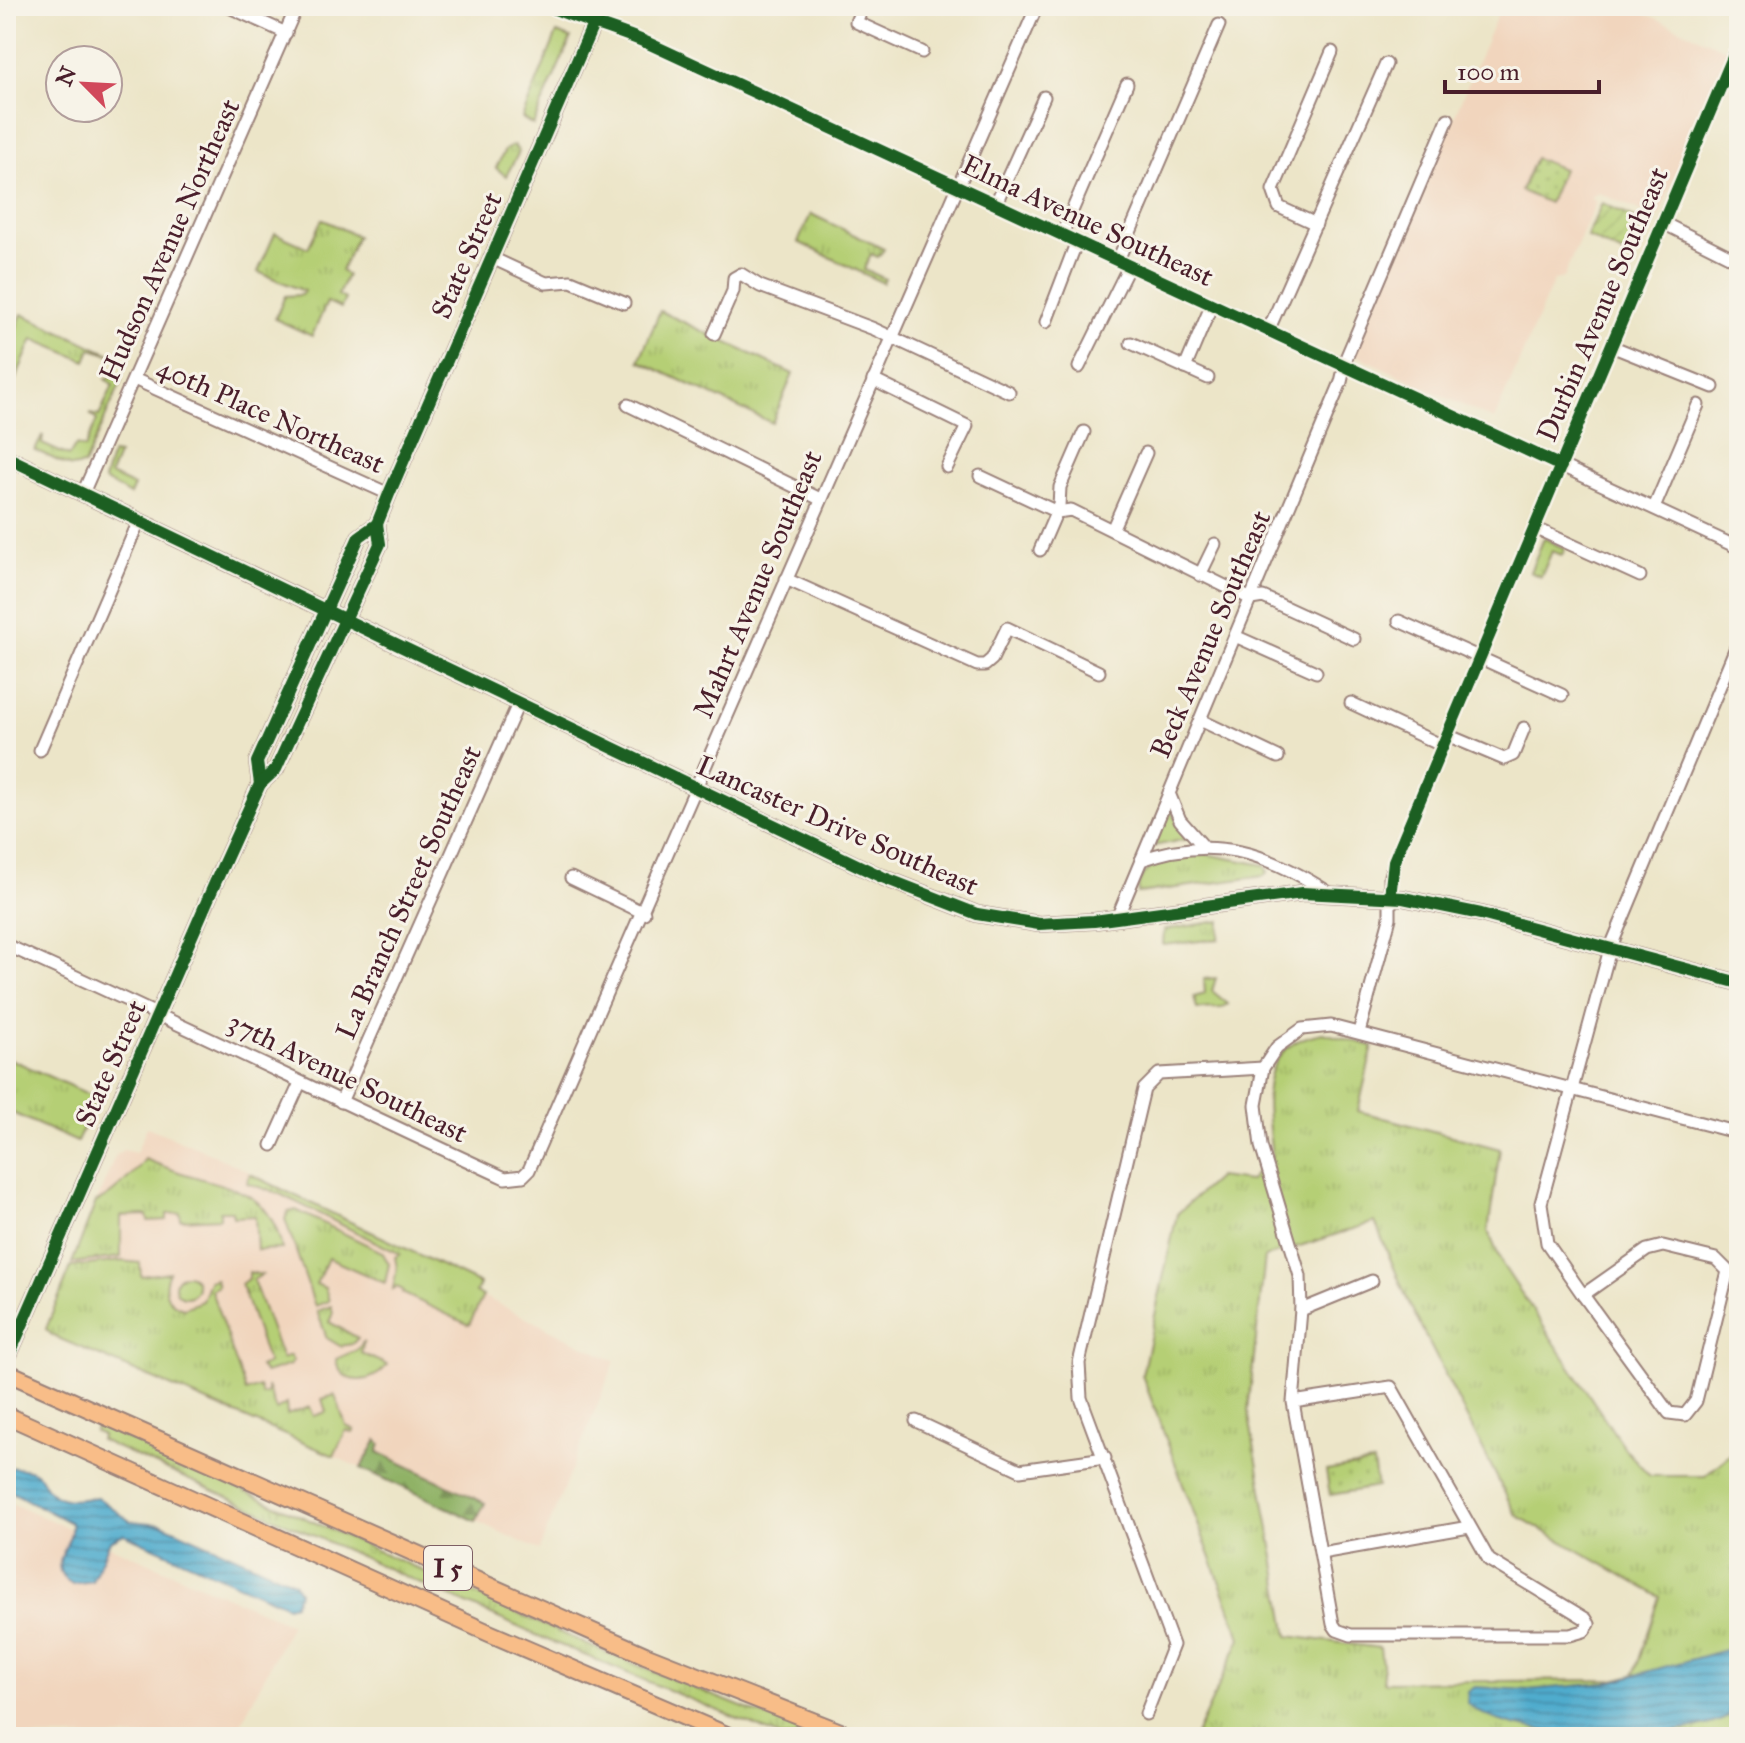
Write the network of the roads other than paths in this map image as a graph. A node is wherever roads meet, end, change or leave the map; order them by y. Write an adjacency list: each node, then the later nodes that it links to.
1 (227, 6): 9 (street)
2 (297, 6): 9 (street, Hudson Avenue Northeast)
3 (548, 6): 7 (street, Elma Avenue Southeast)
4 (601, 6): 7 (main road, State Street)
5 (863, 6): 11 (street)
6 (1037, 6): 17 (street, Mahrt Avenue Southeast)
7 (593, 22): 17 (street, Elma Avenue Southeast); 23 (main road, State Street)
8 (1219, 25): 24 (street)
9 (286, 33): 39 (street, Hudson Avenue Northeast)
10 (1739, 43): 19 (street, Durbin Avenue Southeast)
11 (922, 52)
12 (1332, 52): 20 (street)
13 (1386, 64): 20 (street)
14 (1127, 84): 21 (street)
15 (1044, 97): 18 (street)
16 (1448, 119): 36 (street, Beck Avenue Southeast)
17 (958, 185): 18 (street, Elma Avenue Southeast); 32 (street, Mahrt Avenue Southeast)
18 (996, 203): 21 (street, Elma Avenue Southeast)
19 (1663, 223): 25 (street); 34 (street, Durbin Avenue Southeast)
20 (1316, 224): 30 (street)
21 (1062, 234): 22 (street, Elma Avenue Southeast)
22 (1077, 241): 24 (street, Elma Avenue Southeast); 29 (street)
23 (492, 258): 27 (street); 52 (main road, State Street)
24 (1118, 260): 26 (street, Elma Avenue Southeast)
25 (1739, 261)
26 (1129, 266): 28 (street, Elma Avenue Southeast); 35 (street)
27 (624, 303)
28 (1212, 304): 30 (street, Elma Avenue Southeast); 37 (street)
29 (1046, 322)
30 (1268, 331): 36 (street, Elma Avenue Southeast)
31 (714, 334): 32 (street)
32 (892, 338): 40 (street, Mahrt Avenue Southeast); 42 (street)
33 (1131, 343): 37 (street)
34 (1611, 346): 41 (street); 48 (street, Durbin Avenue Southeast)
35 (1079, 367)
36 (1346, 367): 48 (street, Elma Avenue Southeast); 66 (street, Beck Avenue Southeast)
37 (1185, 368): 38 (street)
38 (1208, 378)
39 (134, 379): 51 (street, Hudson Avenue Northeast); 52 (street, 40th Place Northeast)
40 (873, 380): 49 (street); 53 (street, Mahrt Avenue Southeast)
41 (1713, 387)
42 (1009, 392)
43 (628, 405): 53 (street)
44 (1698, 405): 54 (street)
45 (1084, 432): 55 (street)
46 (1146, 453): 59 (street)
47 (6, 457): 51 (main road, Lancaster Drive Southeast)
48 (1561, 466): 54 (street, Elma Avenue Southeast); 58 (street, Durbin Avenue Southeast)
49 (947, 467)
50 (980, 476): 55 (street)
51 (83, 493): 56 (main road, Lancaster Drive Southeast)
52 (389, 494): 57 (main road, State Street)
53 (820, 499): 65 (street, Mahrt Avenue Southeast)
54 (1654, 508): 61 (street, Elma Avenue Southeast)
55 (1057, 512): 59 (street); 62 (street)
56 (139, 521): 67 (main road, Lancaster Drive Southeast); 82 (street)
57 (377, 524): 67 (main road, State Street); 68 (main road, State Street)
58 (1535, 528): 64 (street); 73 (street, Durbin Avenue Southeast)
59 (1112, 530): 63 (street)
60 (1215, 544): 63 (street)
61 (1739, 548)
62 (1040, 550)
63 (1200, 575): 66 (street)
64 (1640, 576)
65 (786, 579): 74 (street); 85 (street, Mahrt Avenue Southeast)
66 (1251, 599): 70 (street, Beck Avenue Southeast); 71 (street)
67 (326, 609): 68 (main road, Lancaster Drive Southeast); 84 (main road, State Street)
68 (345, 618): 77 (main road, Lancaster Drive Southeast); 84 (main road, State Street)
69 (1399, 621): 73 (street)
70 (1235, 636): 75 (street); 79 (street, Beck Avenue Southeast)
71 (1354, 639)
72 (1739, 640): 95 (street)
73 (1480, 657): 76 (street); 81 (street, Durbin Avenue Southeast)
74 (1099, 672)
75 (1316, 672)
76 (1562, 695)
77 (519, 702): 85 (main road, Lancaster Drive Southeast); 102 (street, La Branch Street Southeast)
78 (1351, 703): 81 (street)
79 (1200, 720): 83 (street); 86 (street, Beck Avenue Southeast)
80 (1524, 728): 81 (street)
81 (1445, 740): 91 (street, Durbin Avenue Southeast)
82 (40, 750)
83 (1278, 757)
84 (260, 784): 97 (main road, State Street)
85 (695, 788): 92 (street, Mahrt Avenue Southeast); 93 (main road, Lancaster Drive Southeast)
86 (1169, 793): 87 (street); 88 (street, Beck Avenue Southeast)
87 (1203, 846): 88 (street); 90 (street)
88 (1141, 860): 93 (street, Beck Avenue Southeast)
89 (571, 878): 92 (street)
90 (1328, 892): 91 (main road, Lancaster Drive Southeast); 93 (main road, Lancaster Drive Southeast)
91 (1390, 897): 95 (main road, Lancaster Drive Southeast); 98 (street, Durbin Avenue Southeast)
92 (644, 913): 105 (street, Mahrt Avenue Southeast)
93 (1117, 918)
94 (6, 945): 97 (street, 37th Avenue Southeast)
95 (1610, 949): 96 (main road, Lancaster Drive Southeast); 101 (street)
96 (1739, 983)
97 (157, 1013): 100 (street, 37th Avenue Southeast); 109 (main road, State Street)
98 (1359, 1032): 99 (street); 101 (street)
99 (1263, 1068): 108 (street); 114 (street)
100 (300, 1083): 102 (street, 37th Avenue Southeast); 104 (street)
101 (1571, 1088): 103 (street); 107 (street)
102 (341, 1102): 105 (street, 37th Avenue Southeast)
103 (1739, 1133)
104 (272, 1145)
105 (519, 1179)
106 (1372, 1281): 108 (street)
107 (1583, 1295): 107 (street)
108 (1301, 1310): 111 (street)
109 (6, 1362)
110 (6, 1372): 119 (highway, I 5)
111 (1293, 1402): 115 (street); 116 (street)
112 (6, 1415): 118 (highway, I 5)
113 (916, 1421): 114 (street)
114 (1105, 1458): 117 (street)
115 (1469, 1527): 116 (street); 116 (street)
116 (1321, 1553)
117 (1146, 1714)
118 (731, 1737)
119 (853, 1737)

